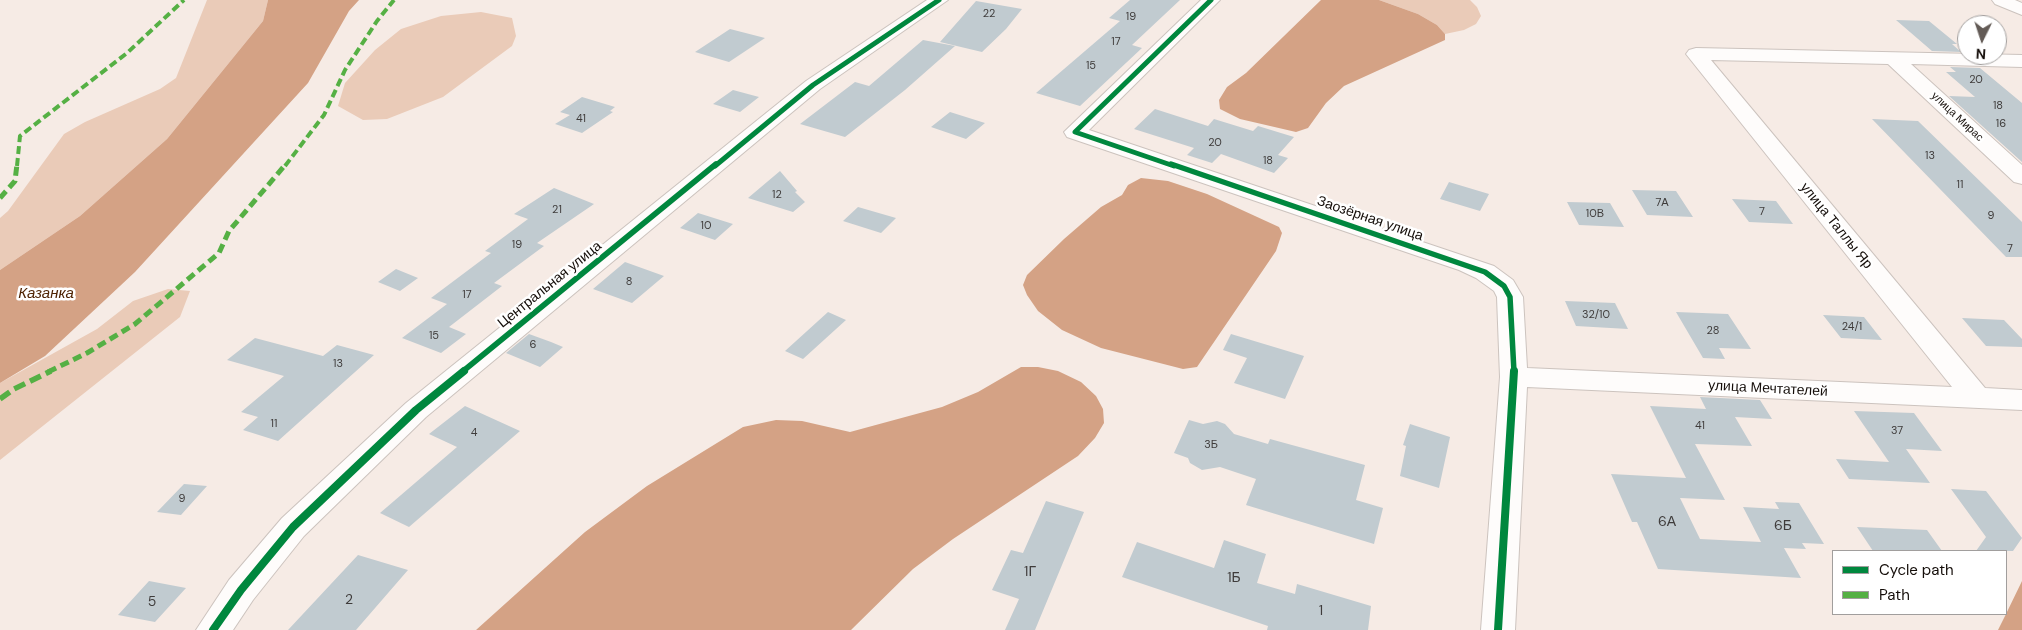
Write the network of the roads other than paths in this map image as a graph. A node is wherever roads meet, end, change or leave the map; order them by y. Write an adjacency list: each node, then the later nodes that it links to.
1 (940, 0): 11 (street, Центральная улица)
2 (1211, 0): 8 (street, Заозёрная улица)
3 (2001, 0): 4 (street)
4 (2021, 10)
5 (1893, 58): 6 (street); 7 (street, улица Мирас); 9 (street, улица Таллы Яр)
6 (2022, 61)
7 (2022, 176)
8 (1514, 378): 9 (street, улица Мечтателей); 12 (street, Заозёрная улица)
9 (1976, 398): 10 (street, улица Мечтателей)
10 (2022, 400)
11 (213, 630)
12 (1498, 630)

